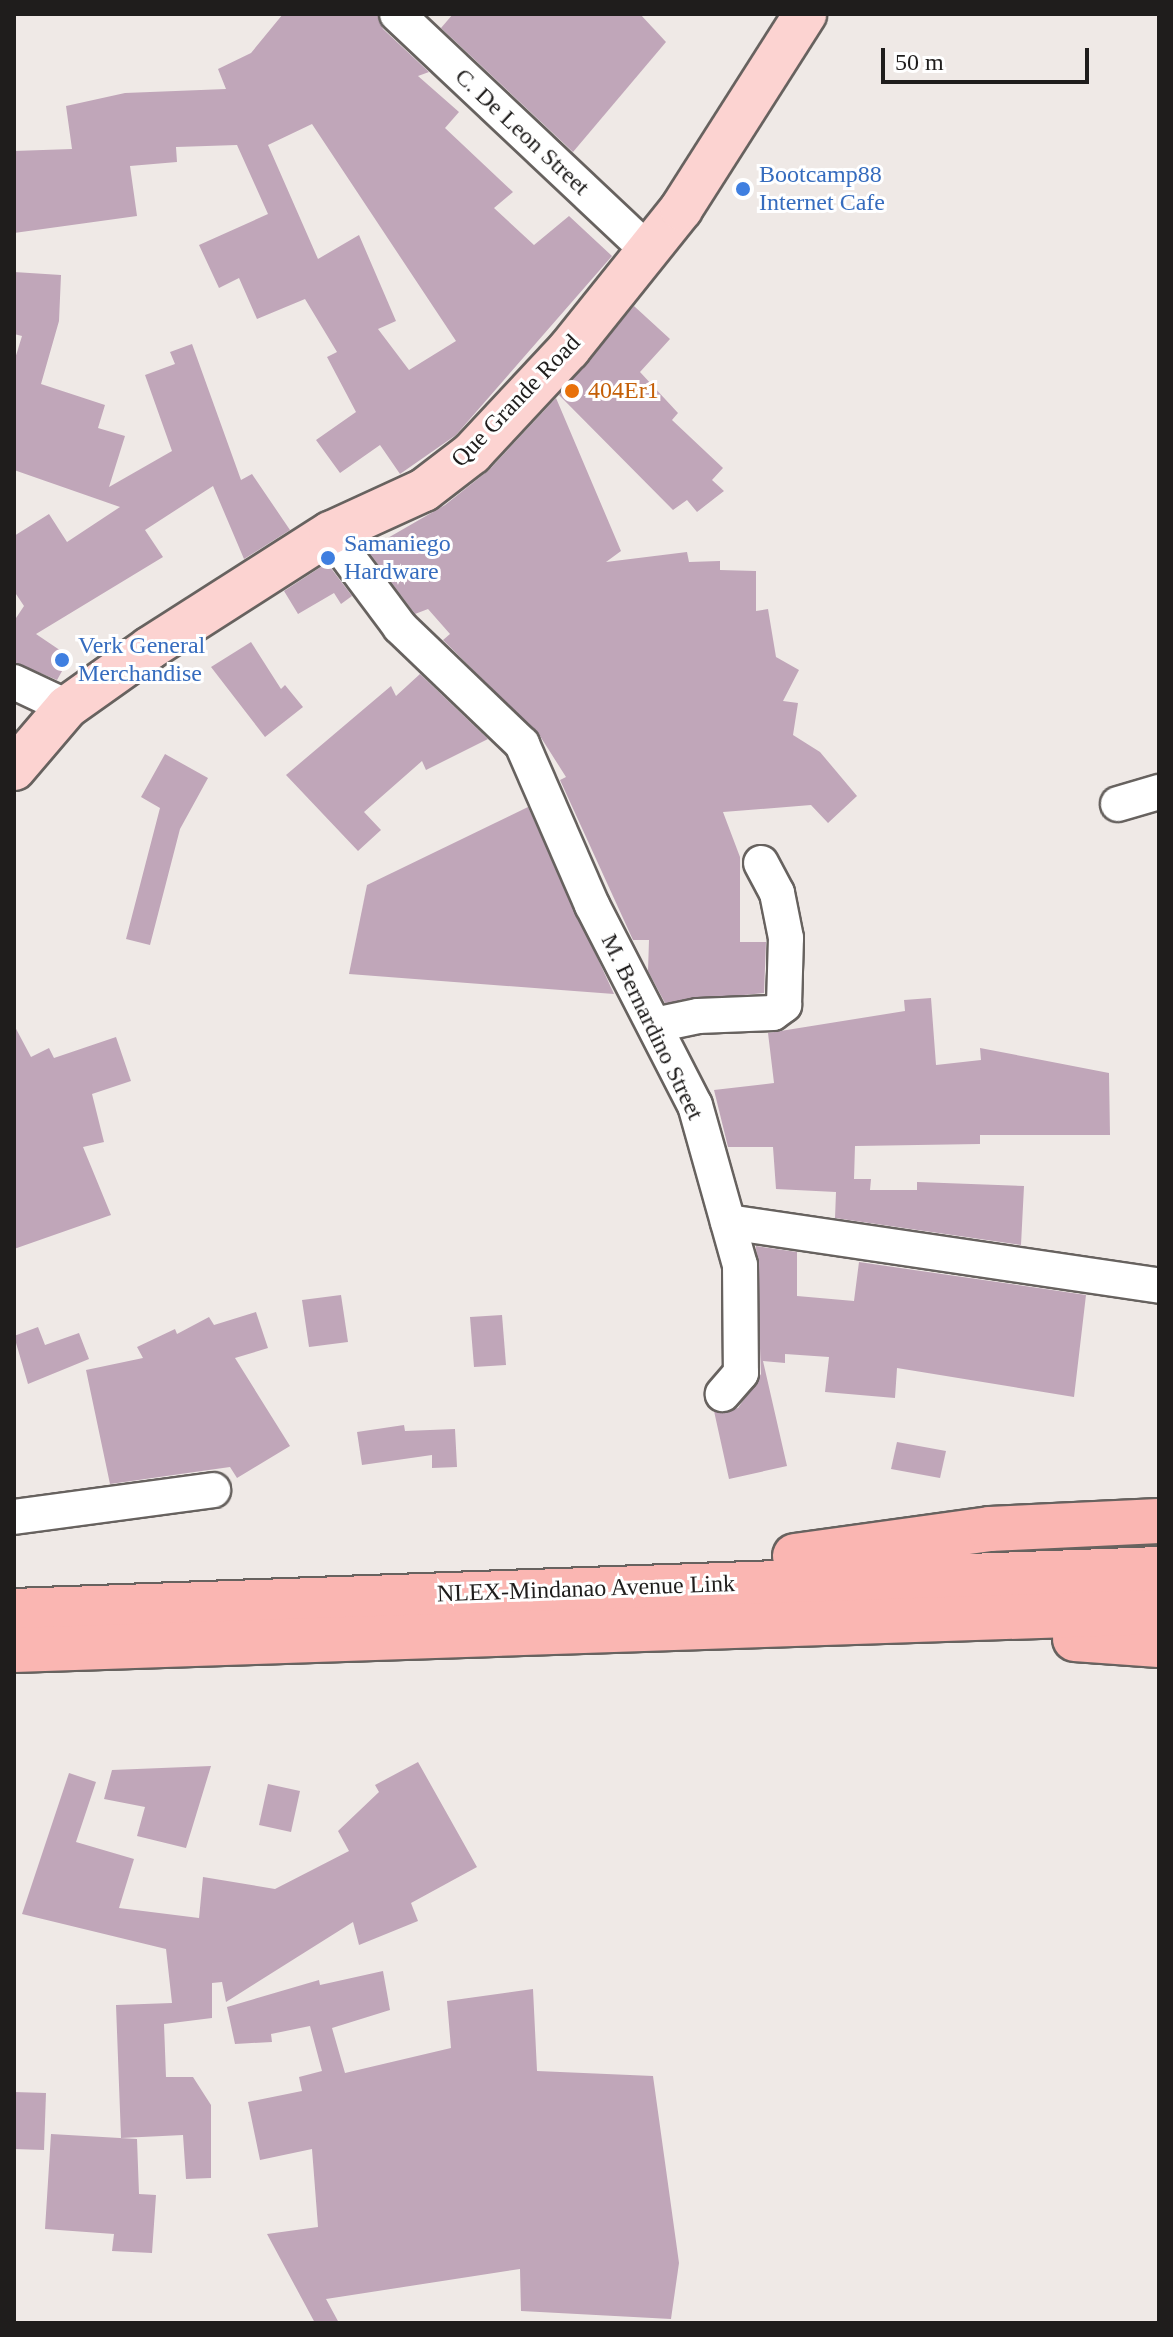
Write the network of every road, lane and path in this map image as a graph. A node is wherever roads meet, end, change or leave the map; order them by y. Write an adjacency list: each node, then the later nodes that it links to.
1 (397, 14): 3 (street, C. De Leon Street)
2 (805, 14): 3 (main road, Que Grande Road)
3 (647, 250): 4 (main road, Que Grande Road)
4 (330, 533): 6 (main road, Que Grande Road); 11 (street, M. Bernardino Street)
5 (14, 682): 6 (street)
6 (67, 707): 7 (main road, Que Grande Road)
7 (14, 769)
8 (1159, 792): 9 (street)
9 (1118, 804)
10 (761, 863): 11 (street)
11 (655, 1025): 12 (street, M. Bernardino Street)
12 (728, 1222): 13 (street); 14 (street, M. Bernardino Street)
13 (1159, 1286)
14 (723, 1394)
15 (213, 1490): 16 (street)
16 (14, 1517)
17 (1159, 1521): 19 (highway)
18 (1159, 1569): 19 (highway, NLEX-Mindanao Avenue Link)
19 (538, 1591): 20 (highway, NLEX-Mindanao Avenue Link)
20 (14, 1611)
21 (1159, 1612): 22 (highway, NLEX-Mindanao Avenue Link)
22 (874, 1623): 23 (highway); 24 (highway, NLEX-Mindanao Avenue Link)
23 (1159, 1645)
24 (14, 1650)

